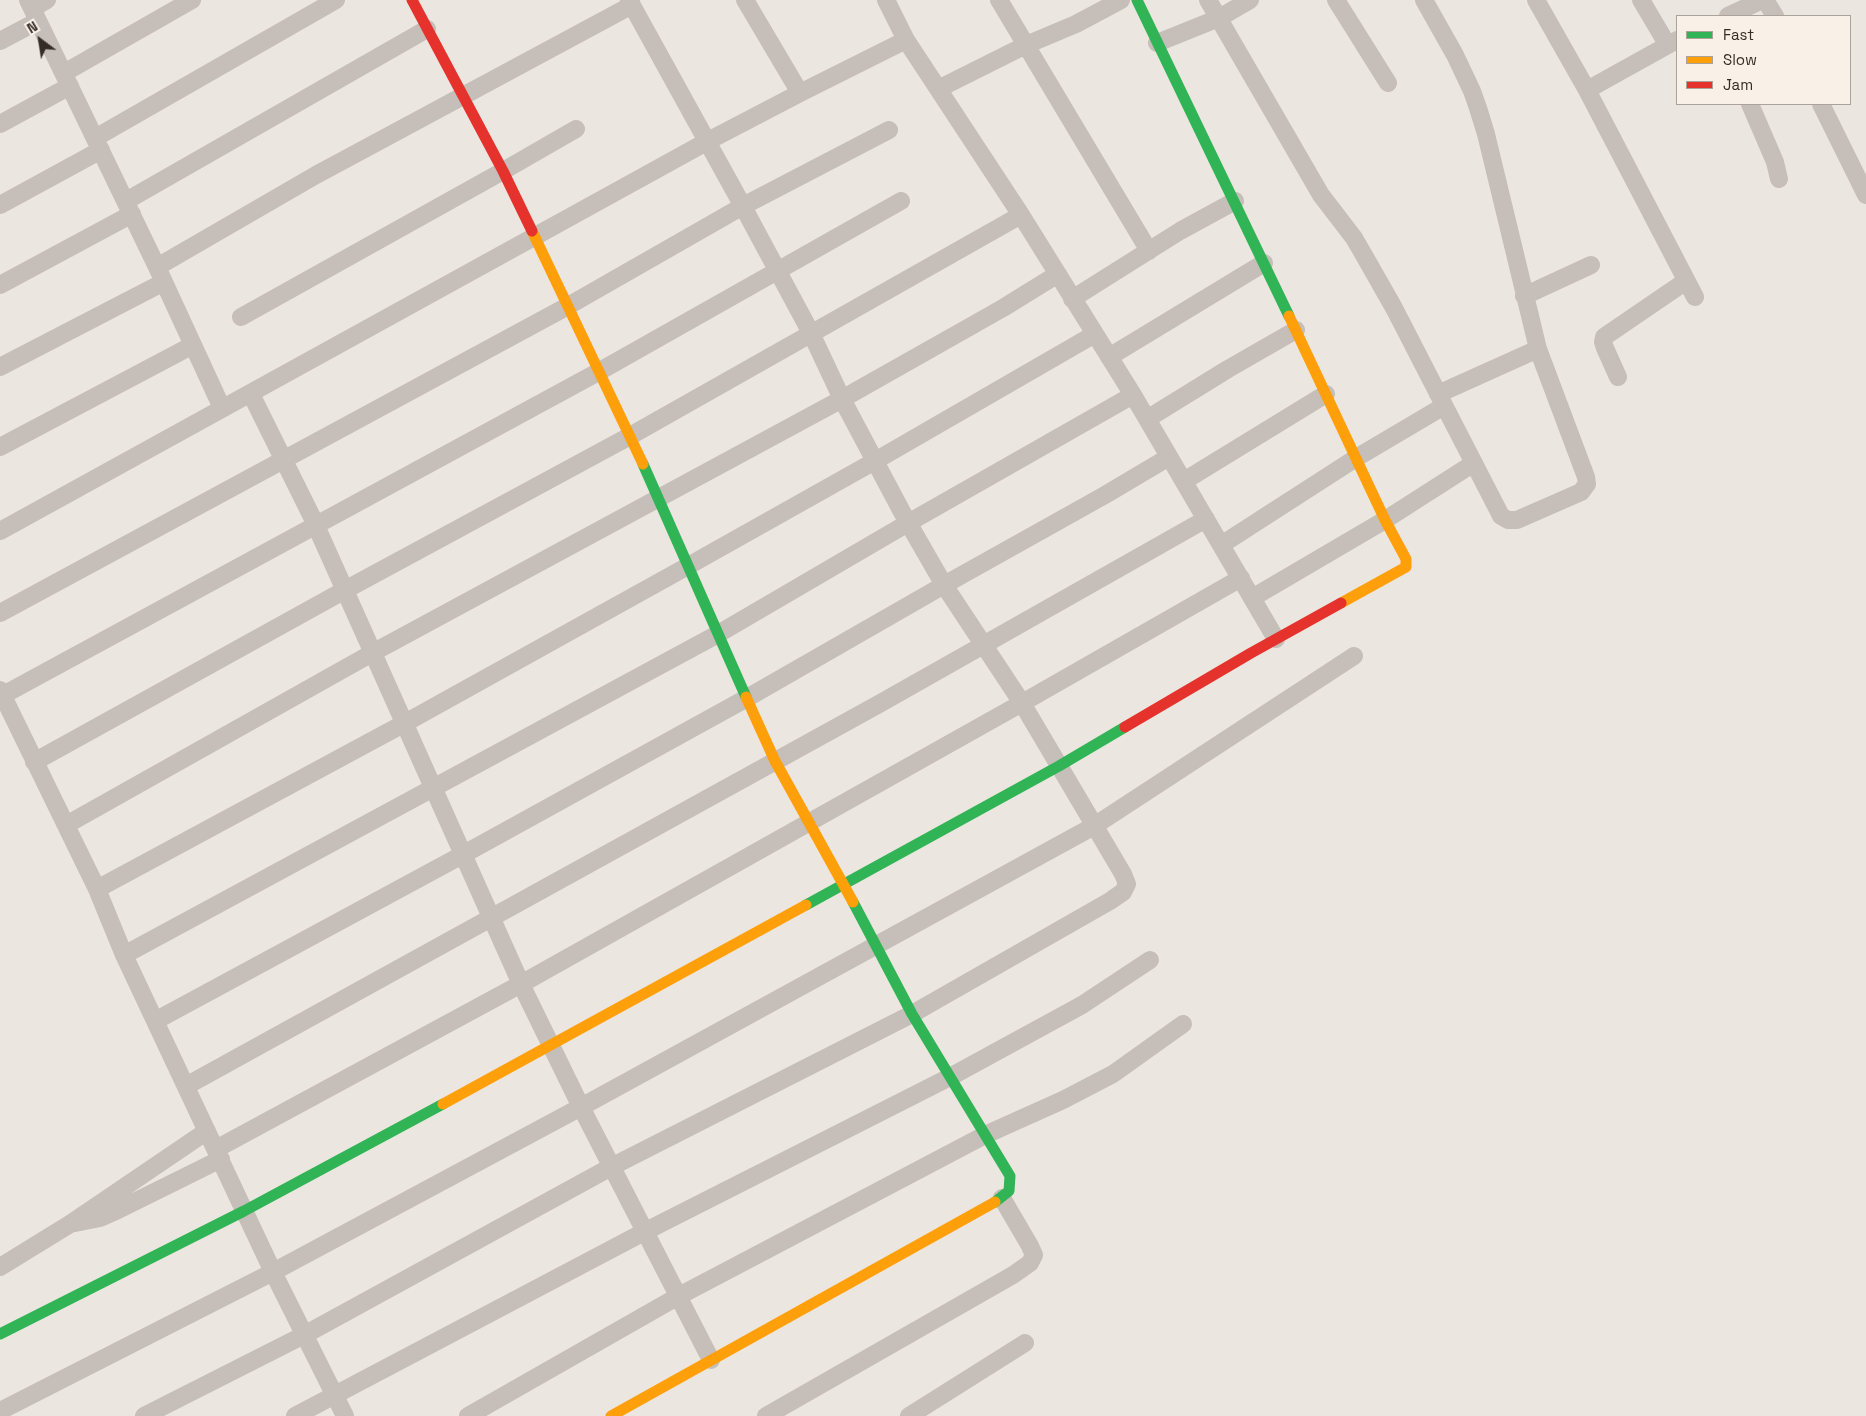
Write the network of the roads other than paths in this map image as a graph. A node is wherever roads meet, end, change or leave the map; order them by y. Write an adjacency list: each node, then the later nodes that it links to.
1 (192, 0): 27 (street)
2 (336, 0): 39 (street)
3 (412, 0): 21 (street)
4 (745, 0): 31 (street)
5 (886, 0): 22 (street)
6 (1000, 0): 26 (street)
7 (1121, 0): 26 (street)
8 (1137, 0): 25 (street)
9 (1208, 0): 20 (street)
10 (1250, 0): 20 (street)
11 (1336, 0): 28 (street)
12 (1424, 0): 58 (street)
13 (1536, 0): 30 (street)
14 (1641, 0): 24 (street)
15 (1764, 0): 18 (street); 19 (street)
16 (630, 3): 32 (street); 38 (street)
17 (37, 7): 23 (street); 27 (street)
18 (1730, 15)
19 (1774, 15)
20 (1219, 18): 25 (street); 76 (street)
21 (427, 29): 32 (street); 47 (street)
22 (906, 40): 29 (street); 31 (street)
23 (0, 41)
24 (1672, 42): 30 (street)
25 (1157, 43): 44 (street)
26 (1026, 45): 29 (street); 50 (street)
27 (67, 80): 35 (street); 39 (street)
28 (1388, 83)
29 (938, 89): 48 (street)
30 (1587, 90): 56 (street)
31 (800, 93): 38 (street)
32 (463, 94): 40 (street); 54 (street)
33 (1750, 105): 41 (street)
34 (1821, 105): 42 (street)
35 (0, 124)
36 (576, 129): 40 (street)
37 (889, 130): 46 (street)
38 (708, 141): 46 (street); 49 (street)
39 (98, 144): 45 (street); 47 (street)
40 (503, 171): 49 (street); 62 (street)
41 (1779, 179)
42 (1866, 195)
43 (901, 201): 53 (street)
44 (1235, 201): 50 (street); 51 (street)
45 (0, 205)
46 (743, 206): 53 (street); 61 (street)
47 (129, 207): 54 (street); 57 (street)
48 (1021, 214): 55 (street); 64 (street)
49 (535, 236): 61 (street); 72 (street)
50 (1149, 251): 60 (street)
51 (1264, 262): 63 (street); 68 (street)
52 (1591, 265): 58 (street)
53 (778, 270): 64 (street); 70 (street)
54 (161, 274): 66 (street); 69 (street)
55 (1058, 274): 60 (street); 75 (street)
56 (1686, 281): 59 (street); 71 (street)
57 (0, 285)
58 (1524, 296): 67 (street)
59 (1695, 297)
60 (1072, 298): 65 (street)
61 (568, 306): 70 (street); 83 (street)
62 (241, 317)
63 (1296, 330): 73 (street); 78 (street)
64 (811, 333): 75 (street); 79 (street)
65 (1094, 334): 68 (street); 84 (street)
66 (193, 345): 77 (street); 80 (street)
67 (1538, 349): 76 (street); 85 (street)
68 (1109, 357): 74 (street)
69 (0, 367)
70 (600, 371): 79 (street); 91 (street)
71 (1618, 377)
72 (251, 394): 77 (street); 83 (street)
73 (1326, 394): 82 (street); 86 (street)
74 (1133, 395): 78 (street); 90 (street)
75 (842, 399): 84 (street); 87 (street)
76 (1441, 400): 82 (street); 85 (street)
77 (222, 408): 92 (street)
78 (1148, 419): 81 (street)
79 (630, 436): 87 (street); 97 (street)
80 (0, 447)
81 (1169, 457): 86 (street); 96 (street)
82 (1356, 458): 89 (street); 93 (street)
83 (285, 460): 91 (street); 99 (street)
84 (875, 462): 90 (street); 94 (street)
85 (1474, 463): 89 (street)
86 (1184, 481): 88 (street)
87 (658, 500): 94 (street); 103 (street)
88 (1206, 519): 93 (street); 102 (street)
89 (1385, 520): 98 (street); 101 (street)
90 (908, 523): 96 (street); 100 (street)
91 (316, 526): 97 (street); 105 (street)
92 (0, 531)
93 (1222, 545): 95 (street)
94 (688, 566): 100 (street); 108 (street)
95 (1241, 578): 98 (street); 107 (street)
96 (944, 584): 102 (street); 106 (street)
97 (345, 590): 103 (street); 110 (street)
98 (1252, 598): 101 (street)
99 (0, 613)
100 (718, 634): 106 (street); 112 (street)
101 (1276, 639): 111 (street)
102 (984, 645): 107 (street); 109 (street)
103 (374, 652): 108 (street); 114 (street)
104 (1354, 656): 115 (street)
105 (1, 693): 110 (street)
106 (747, 698): 109 (street); 116 (street)
107 (1022, 703): 111 (street); 113 (street)
108 (406, 723): 112 (street); 118 (street)
109 (775, 761): 113 (street); 119 (street)
110 (34, 762): 114 (street)
111 (1059, 766): 115 (street); 117 (street)
112 (433, 786): 116 (street); 121 (street)
113 (809, 822): 117 (street); 123 (street)
114 (66, 826): 118 (street)
115 (1094, 826): 120 (street); 124 (street)
116 (464, 854): 119 (street); 125 (street)
117 (844, 885): 120 (street); 127 (street)
118 (97, 889): 121 (street)
119 (492, 918): 123 (street); 129 (street)
120 (876, 944): 124 (street); 130 (street)
121 (124, 955): 125 (street)
122 (1150, 960): 128 (street)
123 (521, 984): 127 (street); 133 (street)
124 (912, 1014): 128 (street); 134 (street)
125 (155, 1021): 129 (street)
126 (1183, 1024): 132 (street)
127 (552, 1045): 130 (street); 136 (street)
128 (950, 1077): 132 (street); 138 (street)
129 (186, 1086): 131 (street)
130 (581, 1107): 134 (street); 140 (street)
131 (207, 1131): 133 (street); 137 (street)
132 (985, 1135): 135 (street); 141 (street)
133 (218, 1154): 136 (street); 137 (street)
134 (611, 1167): 138 (street); 143 (street)
135 (1002, 1198): 145 (street); 153 (street)
136 (244, 1211): 140 (street); 142 (street)
137 (70, 1224): 139 (street)
138 (644, 1232): 141 (street); 146 (street)
139 (0, 1267)
140 (273, 1272): 143 (street); 147 (street)
141 (677, 1297): 145 (street); 151 (street)
142 (0, 1334)
143 (306, 1334): 146 (street); 148 (street)
144 (1025, 1343): 154 (street)
145 (711, 1360): 152 (street)
146 (336, 1396): 149 (street); 150 (street)
147 (0, 1411)
148 (144, 1416)
149 (295, 1416)
150 (345, 1416)
151 (468, 1416)
152 (611, 1416)
153 (766, 1416)
154 (909, 1416)

